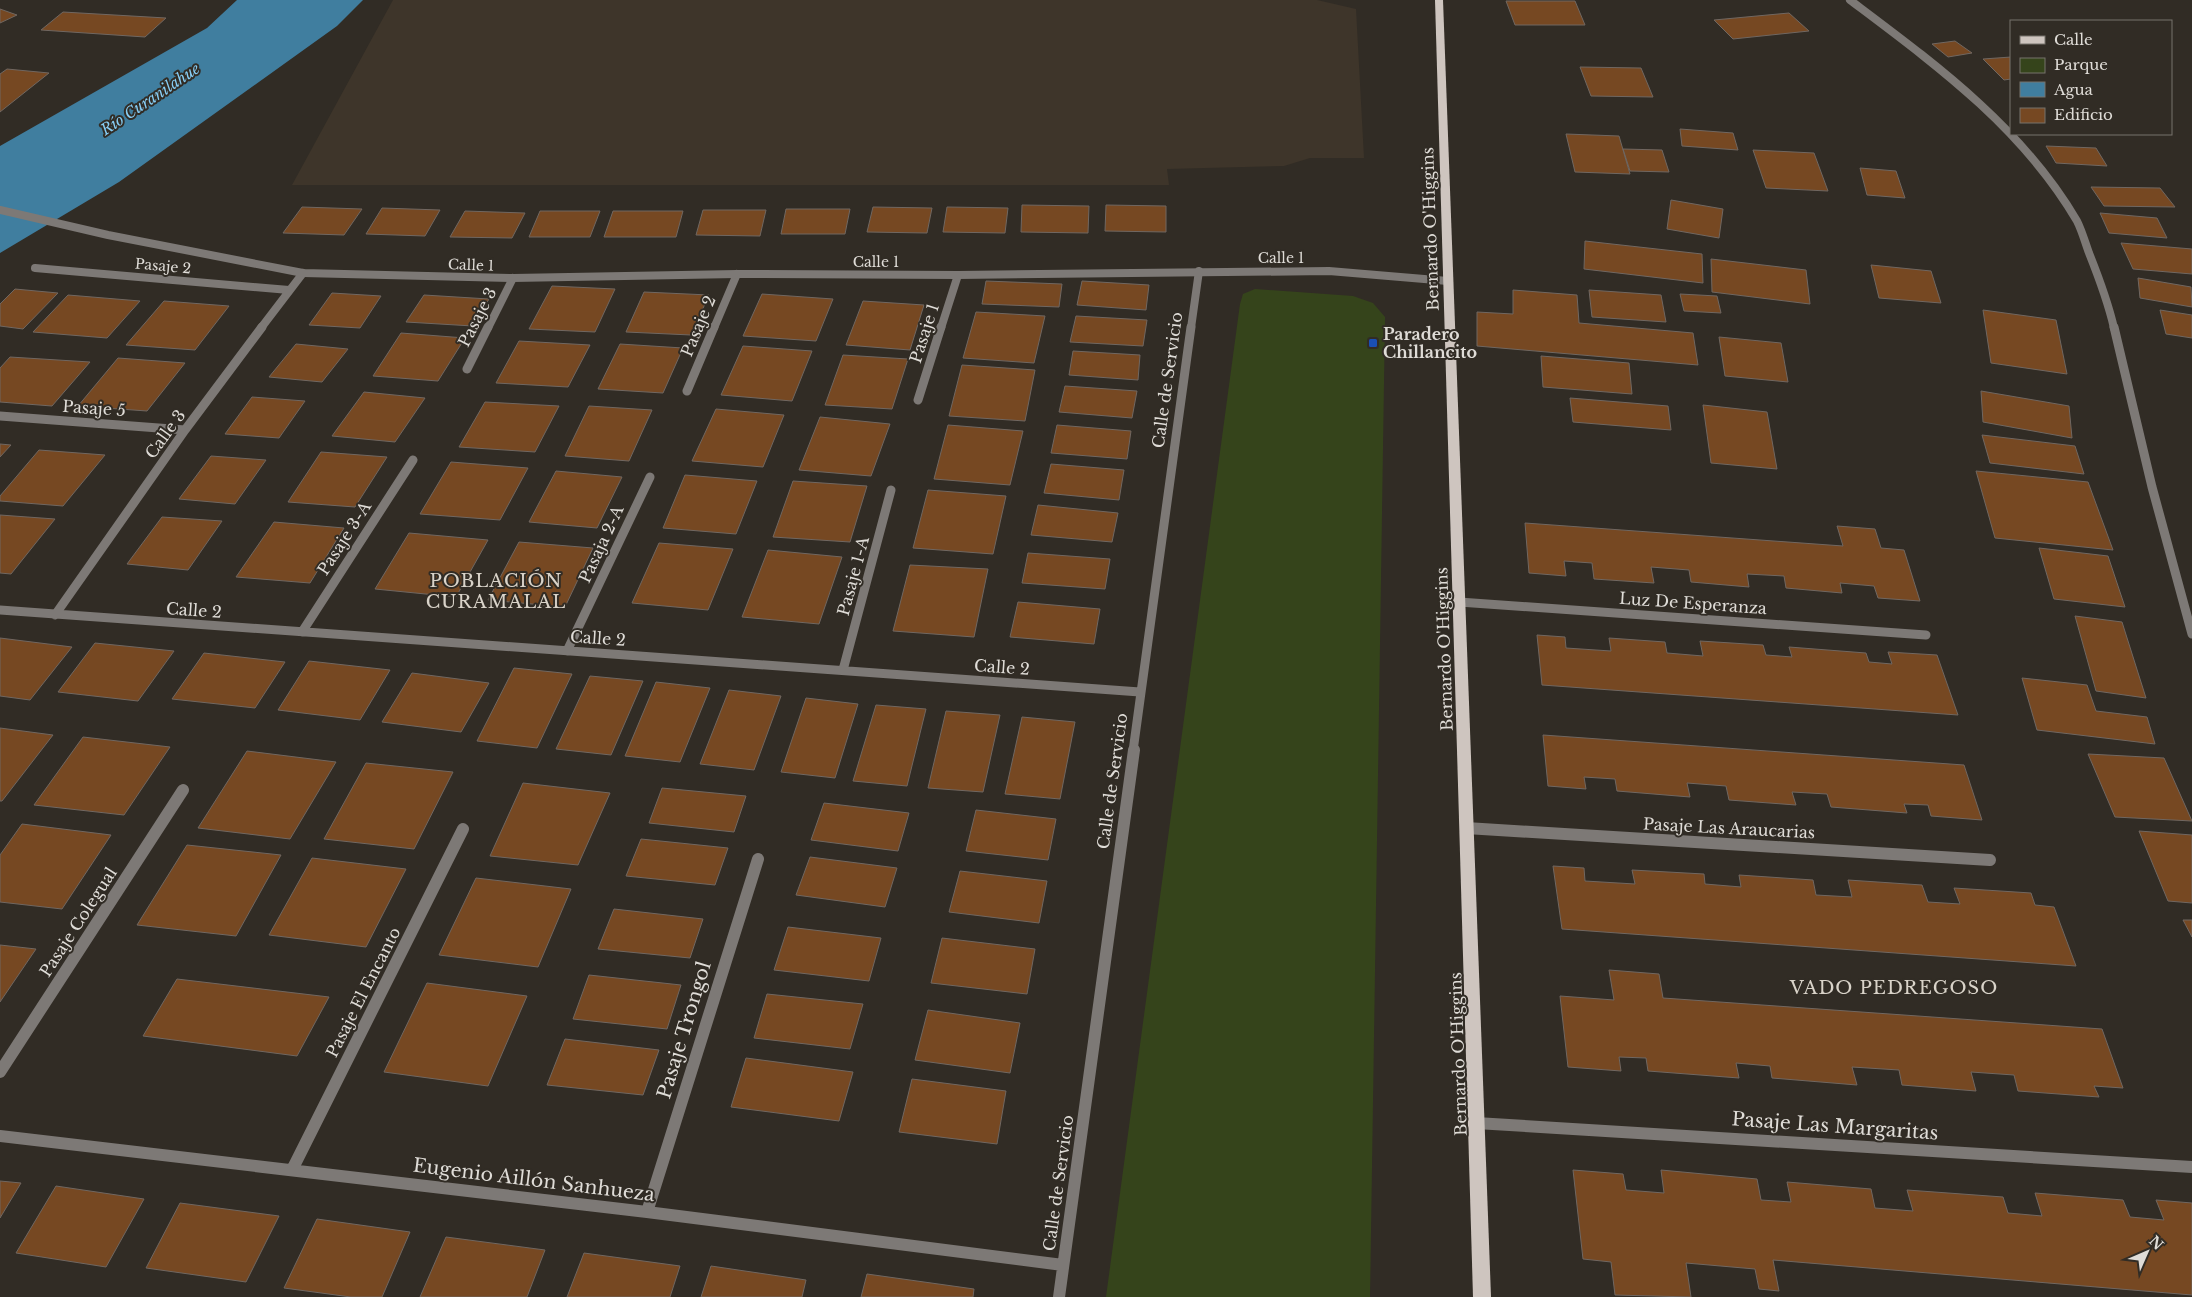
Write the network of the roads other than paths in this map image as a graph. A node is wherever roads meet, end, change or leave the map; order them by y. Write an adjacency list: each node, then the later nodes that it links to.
1 (1439, 0): 12 (main road, Bernardo O'Higgins)
2 (1850, 0): 4 (street)
3 (2010, 135): 26 (street)
4 (2010, 135)
5 (0, 210): 8 (street, Calle 1)
6 (35, 268): 13 (street, Pasaje 2)
7 (1199, 271): 10 (street, Calle 1); 12 (street, Calle 1); 30 (street, Calle de Servicio)
8 (303, 273): 11 (street, Calle 1); 13 (street, Calle 3)
9 (737, 274): 10 (street, Calle 1); 11 (street, Calle 1); 15 (street, Pasaje 2)
10 (958, 275): 16 (street, Pasaje 1)
11 (513, 278): 14 (street, Pasaje 3)
12 (1448, 281): 22 (main road, Bernardo O'Higgins)
13 (290, 290): 18 (street, Calle 3)
14 (467, 369)
15 (687, 391)
16 (918, 400)
17 (0, 416): 18 (street, Pasaje 5)
18 (185, 430): 24 (street, Calle 3)
19 (413, 460): 25 (street, Pasaje 3-A)
20 (650, 477): 28 (street, Pasaja 2-A)
21 (891, 490): 29 (street, Pasaje 1-A)
22 (1459, 602): 27 (street, Luz De Esperanza); 32 (main road, Bernardo O'Higgins)
23 (0, 610): 24 (street, Calle 2)
24 (55, 615): 25 (street, Calle 2)
25 (302, 632): 28 (street, Calle 2)
26 (2192, 634)
27 (1926, 635)
28 (567, 651): 29 (street, Calle 2)
29 (844, 670): 30 (street, Calle 2)
30 (1140, 692): 42 (street, Calle de Servicio)
31 (184, 790): 36 (street, Pasaje Colegual)
32 (1466, 828): 35 (street, Pasaje Las Araucarias); 37 (main road, Bernardo O'Higgins)
33 (463, 829): 40 (street, Pasaje El Encanto)
34 (758, 859): 41 (street, Pasaje Trongol)
35 (1990, 860)
36 (0, 1072)
37 (1476, 1123): 39 (street, Pasaje Las Margaritas); 44 (main road, Bernardo O'Higgins)
38 (0, 1136): 40 (street, Eugenio Aillón Sanhueza)
39 (2192, 1167)
40 (292, 1170): 41 (street, Eugenio Aillón Sanhueza)
41 (647, 1212): 42 (street, Eugenio Aillón Sanhueza)
42 (1063, 1265): 43 (street, Calle de Servicio)
43 (1059, 1297)
44 (1482, 1297)

